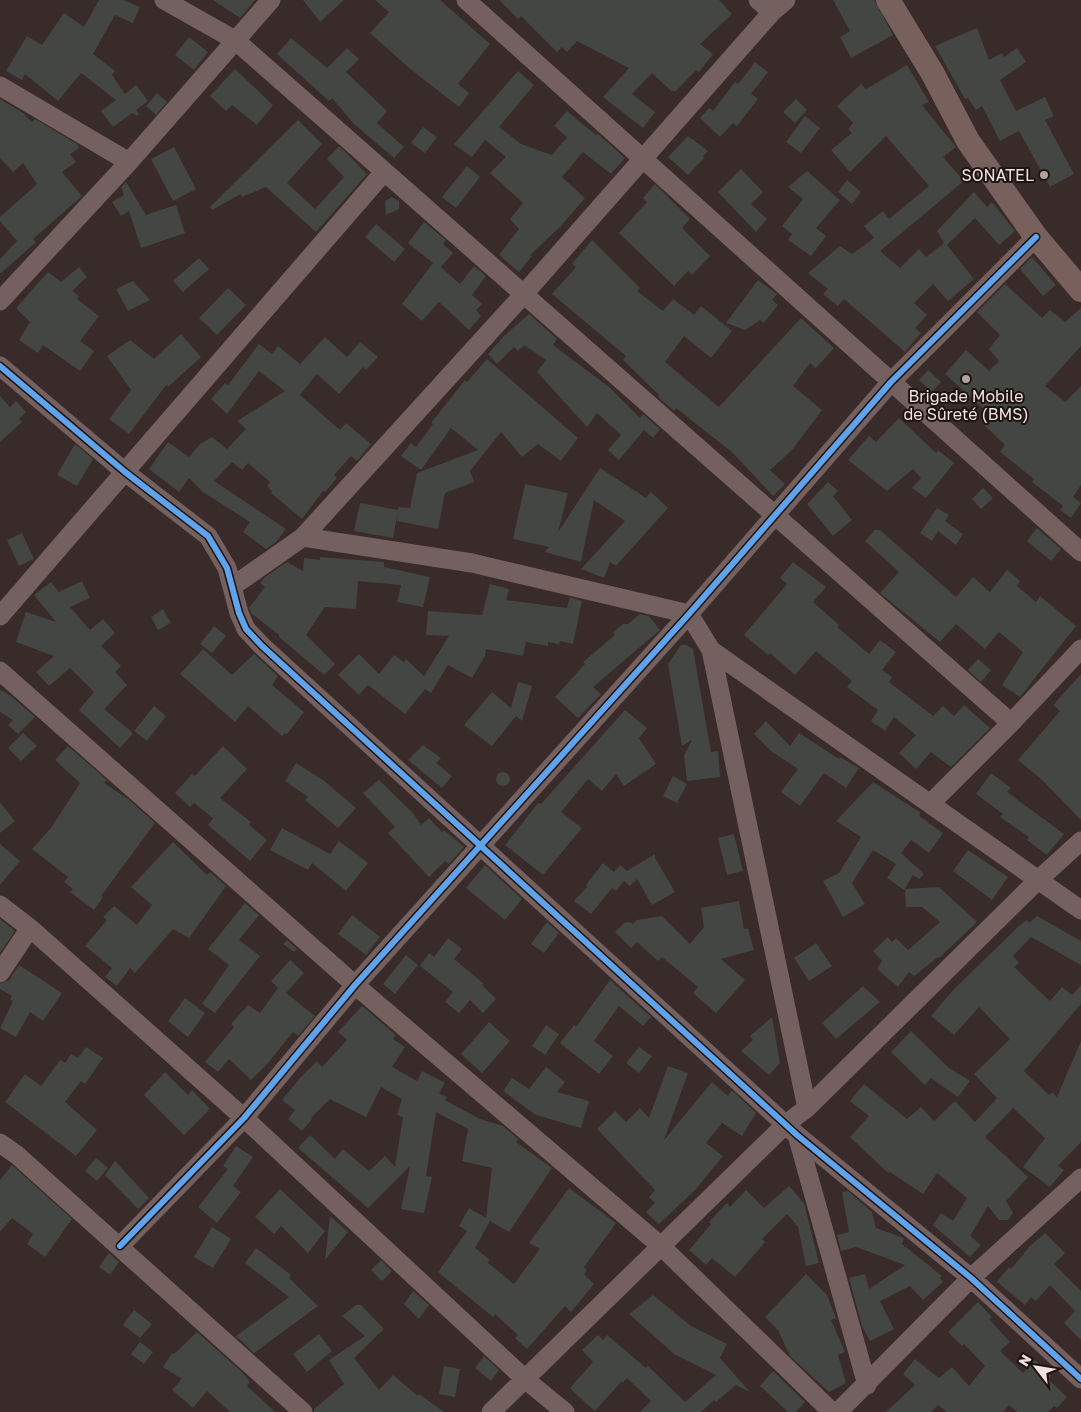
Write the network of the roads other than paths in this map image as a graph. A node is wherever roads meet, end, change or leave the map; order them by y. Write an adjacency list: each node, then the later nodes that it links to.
1 (164, 0): 6 (street)
2 (270, 0): 6 (street)
3 (466, 0): 8 (street)
4 (888, 0): 11 (main road)
5 (772, 4): 8 (street)
6 (235, 40): 9 (street); 10 (street)
7 (0, 86): 9 (street)
8 (643, 160): 13 (street); 16 (street)
9 (129, 162): 14 (street)
10 (384, 172): 13 (street); 17 (street)
11 (1036, 237): 12 (main road); 16 (street)
12 (1081, 290)
13 (523, 295): 18 (street); 19 (street)
14 (0, 301)
15 (0, 366): 17 (street)
16 (891, 382): 18 (street); 20 (street)
17 (125, 472): 21 (street); 23 (street)
18 (775, 518): 22 (street); 27 (street)
19 (303, 537): 21 (street); 22 (street)
20 (1081, 552)
21 (233, 586): 30 (street)
22 (689, 614): 25 (street); 30 (street)
23 (0, 616)
24 (1081, 649): 27 (street)
25 (711, 650): 28 (street); 37 (street)
26 (0, 671): 36 (street)
27 (1011, 723): 28 (street)
28 (930, 804): 31 (street)
29 (1081, 841): 31 (street)
30 (482, 845): 36 (street); 39 (street)
31 (1038, 880): 33 (street); 37 (street)
32 (0, 905): 34 (street)
33 (1081, 910)
34 (30, 928): 35 (street); 38 (street)
35 (0, 973)
36 (355, 985): 38 (street); 43 (street)
37 (807, 1108): 39 (street)
38 (244, 1118): 42 (street); 46 (street)
39 (792, 1130): 43 (street); 44 (street); 47 (street)
40 (0, 1144): 42 (street)
41 (1081, 1178): 44 (street)
42 (120, 1246): 48 (street)
43 (662, 1247): 46 (street); 51 (street)
44 (971, 1278): 45 (street); 47 (street)
45 (1081, 1379)
46 (526, 1380): 49 (street); 50 (street)
47 (867, 1385): 52 (street)
48 (303, 1412)
49 (491, 1412)
50 (565, 1412)
51 (832, 1412)
52 (838, 1412)

